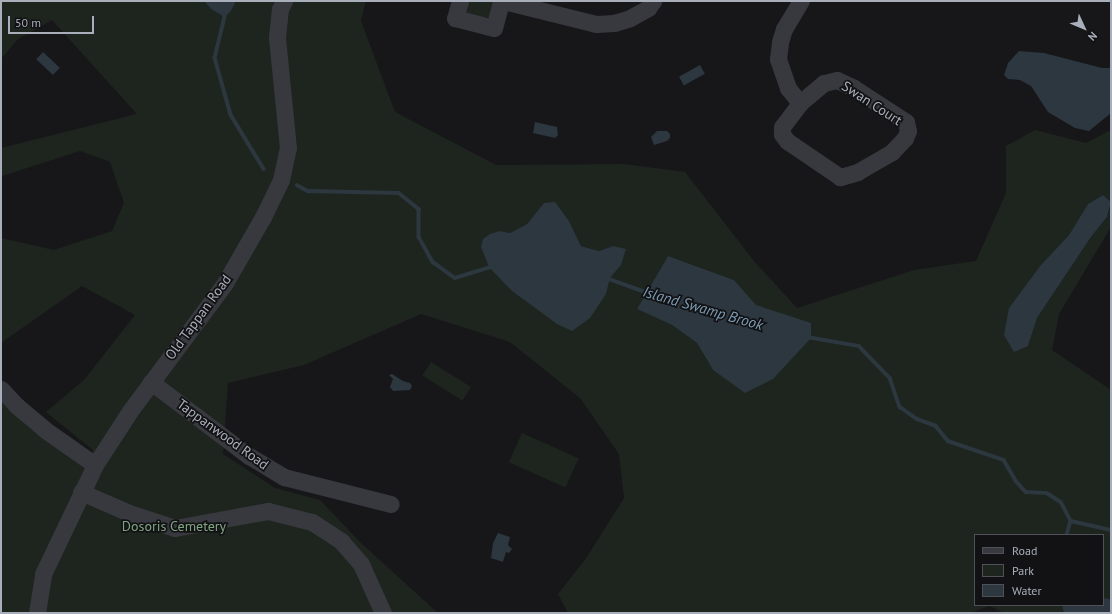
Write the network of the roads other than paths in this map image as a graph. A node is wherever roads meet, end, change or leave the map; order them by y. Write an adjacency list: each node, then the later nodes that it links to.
1 (284, 1): 7 (street, Old Tappan Road)
2 (460, 1): 3 (street)
3 (502, 1): 4 (street)
4 (653, 1)
5 (801, 1): 6 (street)
6 (800, 103): 6 (street, Swan Court)
7 (151, 382): 9 (street, Old Tappan Road); 11 (street, Tappanwood Road)
8 (1, 389): 9 (street)
9 (95, 465): 10 (street, Old Tappan Road)
10 (81, 492): 12 (street, Old Tappan Road); 13 (street)
11 (391, 504)
12 (37, 613)
13 (384, 613)

